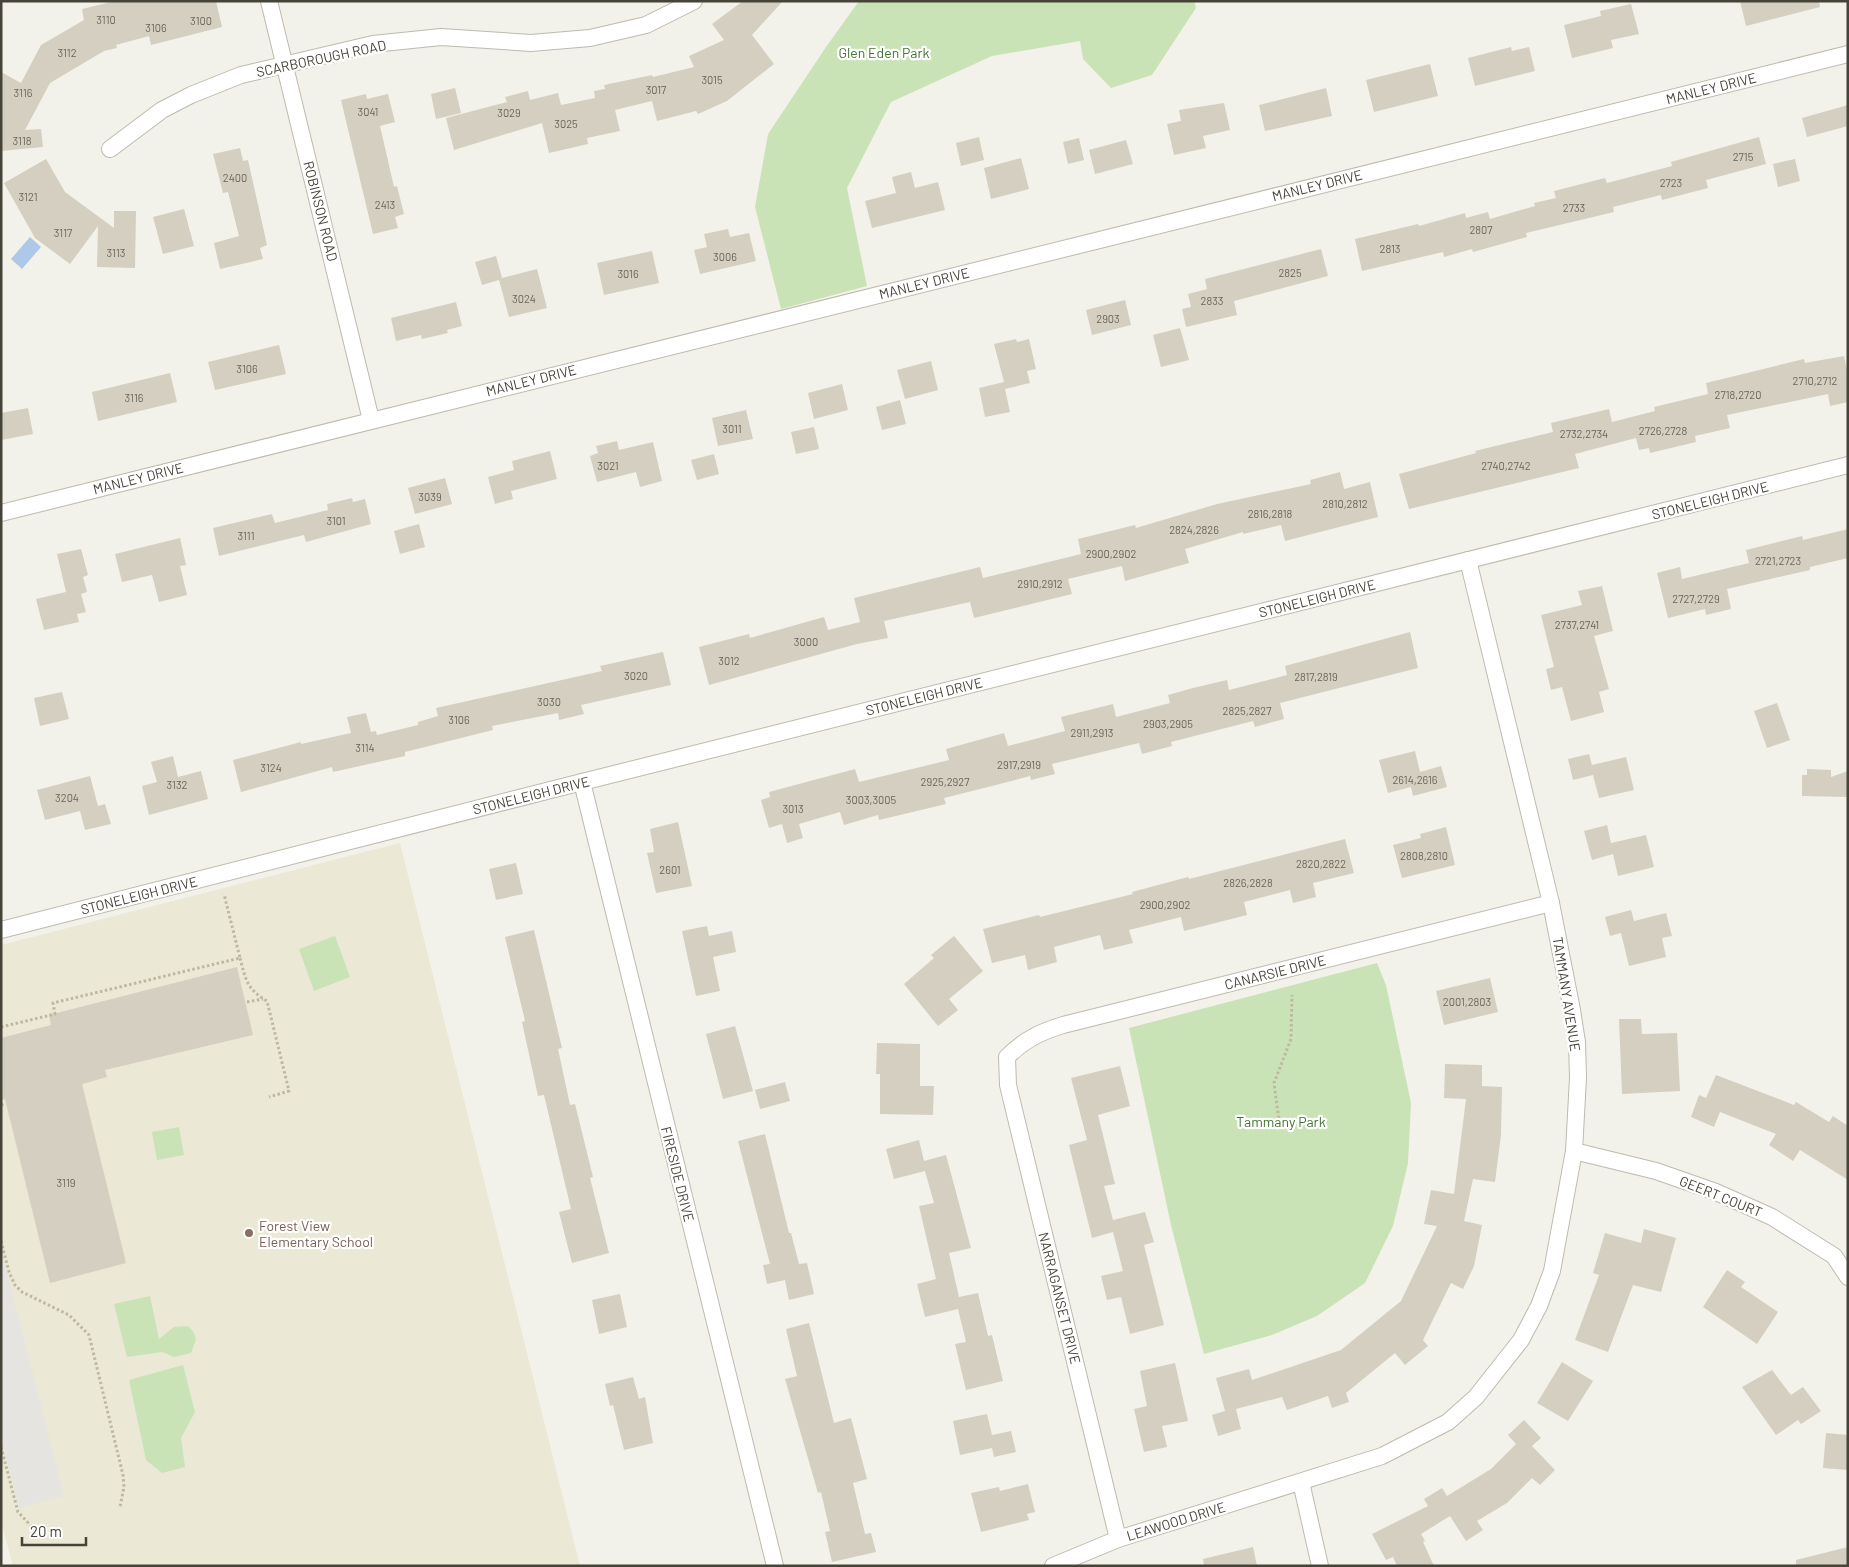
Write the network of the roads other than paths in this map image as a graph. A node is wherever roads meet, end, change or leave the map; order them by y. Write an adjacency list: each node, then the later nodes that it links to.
1 (269, 1): 4 (street, ROBINSON ROAD)
2 (694, 1): 4 (street, SCARBOROUGH ROAD)
3 (1848, 54): 6 (street, MANLEY DRIVE)
4 (285, 66): 5 (street, SCARBOROUGH ROAD); 6 (street, ROBINSON ROAD)
5 (110, 149)
6 (371, 420): 8 (street, MANLEY DRIVE)
7 (1848, 465): 9 (street, STONELEIGH DRIVE)
8 (1, 513)
9 (1468, 560): 10 (street, STONELEIGH DRIVE); 11 (street, TAMMANY AVENUE)
10 (582, 782): 12 (street, STONELEIGH DRIVE); 18 (street, FIRESIDE DRIVE)
11 (1551, 903): 13 (street, CANARSIE DRIVE); 14 (street, TAMMANY AVENUE)
12 (1, 930)
13 (1007, 1057): 17 (street, NARRAGANSET DRIVE)
14 (1574, 1151): 15 (street, GEERT COURT); 16 (street, TAMMANY AVENUE)
15 (1848, 1277)
16 (1301, 1482): 17 (street, LEAWOOD DRIVE); 20 (street)
17 (1118, 1539): 19 (street, LEAWOOD DRIVE)
18 (775, 1566)
19 (1053, 1566)
20 (1320, 1566)

